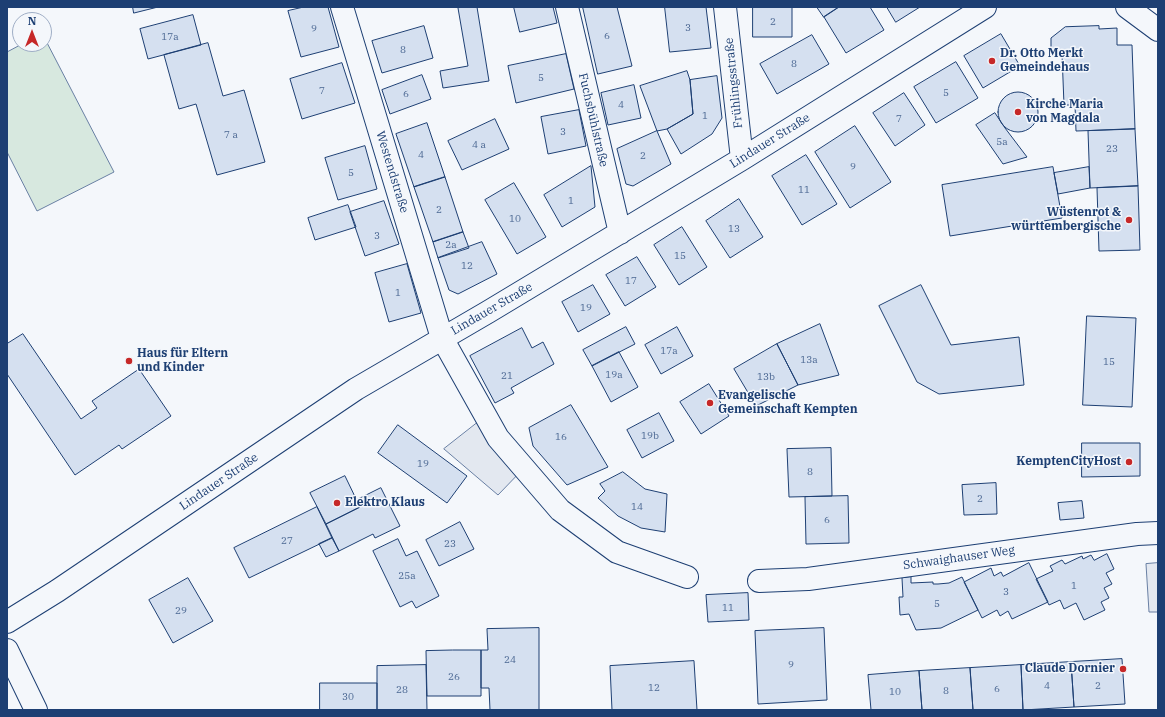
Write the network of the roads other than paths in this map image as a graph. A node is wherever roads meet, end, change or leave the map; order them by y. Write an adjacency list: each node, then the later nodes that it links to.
1 (342, 7): 9 (street, Westendstraße)
2 (567, 7): 8 (street, Fuchsbühlstraße)
3 (726, 7): 7 (street, Frühlingsstraße)
4 (1127, 7): 6 (street)
5 (980, 8): 7 (street, Lindauer Straße)
6 (1158, 30)
7 (742, 159): 8 (street, Lindauer Straße)
8 (620, 233): 9 (street, Lindauer Straße)
9 (442, 338): 11 (street); 13 (street, Lindauer Straße)
10 (1158, 533): 12 (street, Schwaighauser Weg)
11 (687, 577)
12 (760, 581)
13 (7, 622)
14 (7, 650): 15 (street)
15 (36, 710)

